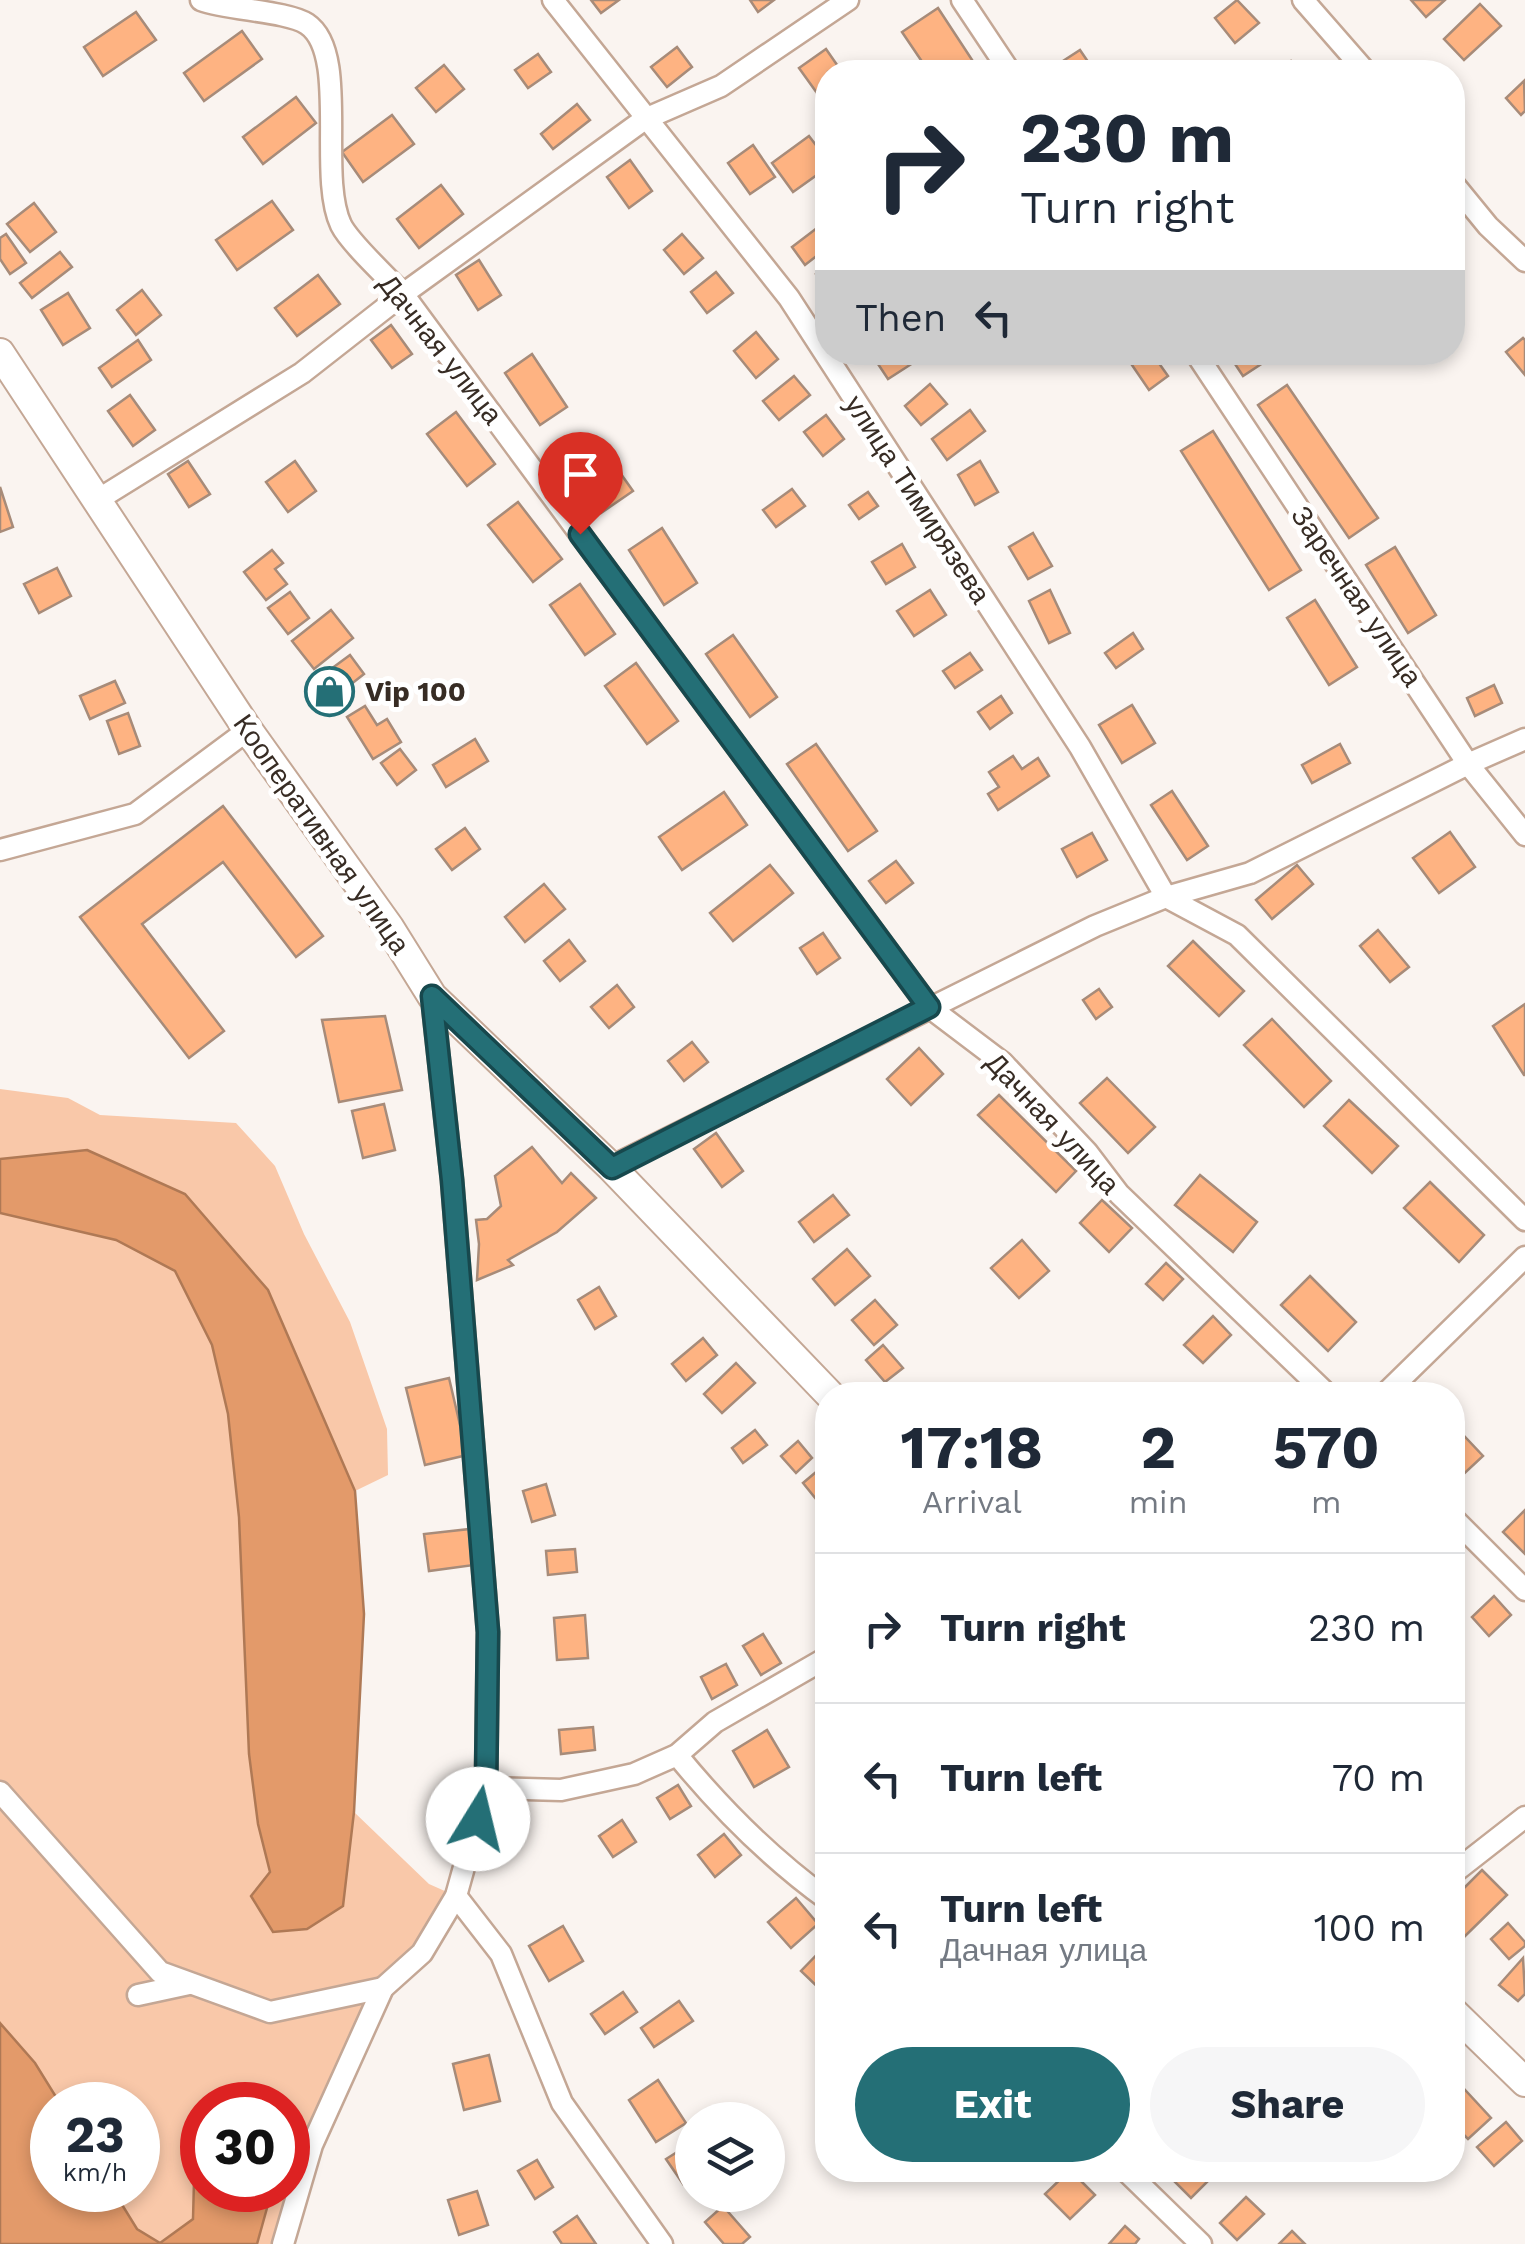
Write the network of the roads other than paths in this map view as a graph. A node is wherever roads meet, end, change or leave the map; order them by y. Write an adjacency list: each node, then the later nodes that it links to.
1 (202, 0): 11 (street, Дачная улица)
2 (553, 0): 8 (street, улица Тимирязева)
3 (848, 0): 8 (street)
4 (962, 0): 6 (street)
5 (1303, 0): 7 (street)
6 (1002, 60)
7 (1356, 60)
8 (645, 118): 11 (street); 12 (street, улица Тимирязева)
9 (1465, 198): 10 (street)
10 (1525, 261)
11 (403, 294): 16 (street); 24 (street, Дачная улица)
12 (815, 338)
13 (0, 352): 16 (street, Кооперативная улица)
14 (832, 365): 22 (street, улица Тимирязева)
15 (1205, 365): 19 (street, Заречная улица)
16 (99, 499): 17 (street, Кооперативная улица)
17 (248, 730): 21 (street); 23 (street, Кооперативная улица)
18 (1525, 739): 19 (street)
19 (1468, 764): 20 (street, Заречная улица); 22 (street)
20 (1525, 834)
21 (0, 850)
22 (1166, 897): 24 (street); 26 (street)
23 (432, 996): 25 (street, Кооперативная улица); 35 (street)
24 (929, 1007): 25 (street); 29 (street, Дачная улица)
25 (612, 1168): 28 (street, Кооперативная улица)
26 (1525, 1220)
27 (1525, 1257): 30 (street)
28 (818, 1382)
29 (1314, 1382)
30 (1397, 1382)
31 (1465, 1531): 32 (street)
32 (1525, 1590)
33 (815, 1664): 34 (street)
34 (677, 1755): 35 (street); 39 (street)
35 (486, 1788): 40 (street)
36 (0, 1792): 41 (street)
37 (1525, 1817): 38 (street)
38 (1465, 1864)
39 (815, 1891)
40 (456, 1896): 42 (street); 48 (street)
41 (191, 1983): 42 (street); 43 (street)
42 (383, 1988): 47 (street)
43 (138, 1996)
44 (1465, 2024): 45 (street)
45 (1525, 2082)
46 (1137, 2182): 49 (street)
47 (284, 2244)
48 (662, 2244)
49 (1201, 2244)

